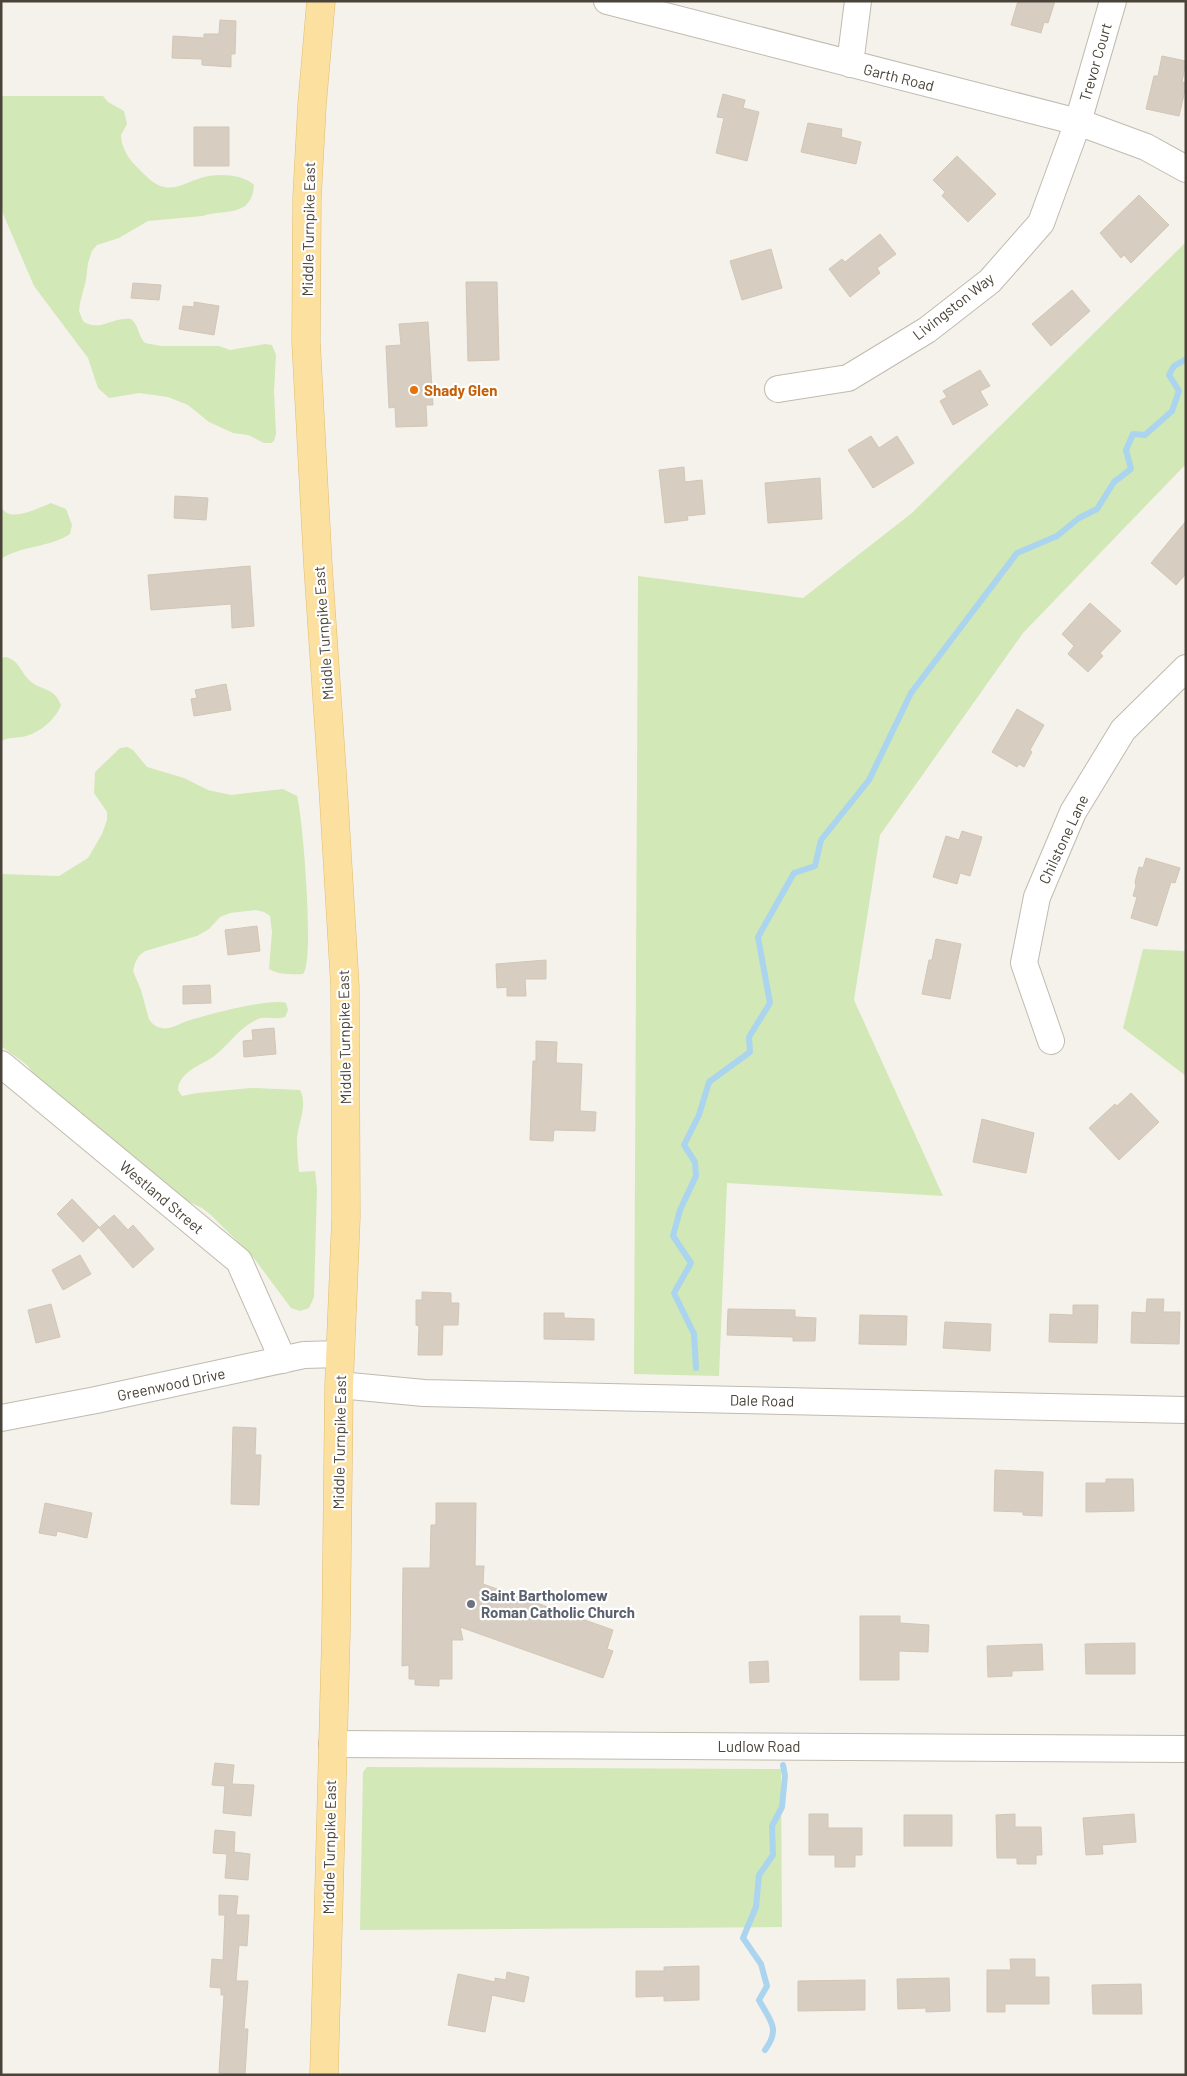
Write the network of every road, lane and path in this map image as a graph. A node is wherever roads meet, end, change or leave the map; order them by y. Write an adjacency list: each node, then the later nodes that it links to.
1 (321, 1): 12 (main road, Middle Turnpike East)
2 (607, 1): 5 (street, Garth Road)
3 (858, 1): 5 (street)
4 (1113, 1): 6 (street, Trevor Court)
5 (850, 64): 6 (street, Garth Road)
6 (1078, 122): 7 (street, Garth Road); 8 (street, Livingston Way)
7 (1186, 168)
8 (778, 390)
9 (1186, 668): 10 (street, Chilstone Lane)
10 (1051, 1041)
11 (1, 1064): 13 (street, Westland Street)
12 (340, 1354): 13 (street, Greenwood Drive); 14 (main road, Middle Turnpike East)
13 (283, 1360): 16 (street, Greenwood Drive)
14 (339, 1385): 15 (street, Dale Road); 17 (main road, Middle Turnpike East)
15 (1186, 1410)
16 (1, 1418)
17 (332, 1744): 18 (street, Ludlow Road); 19 (main road, Middle Turnpike East)
18 (1186, 1749)
19 (324, 2075)

